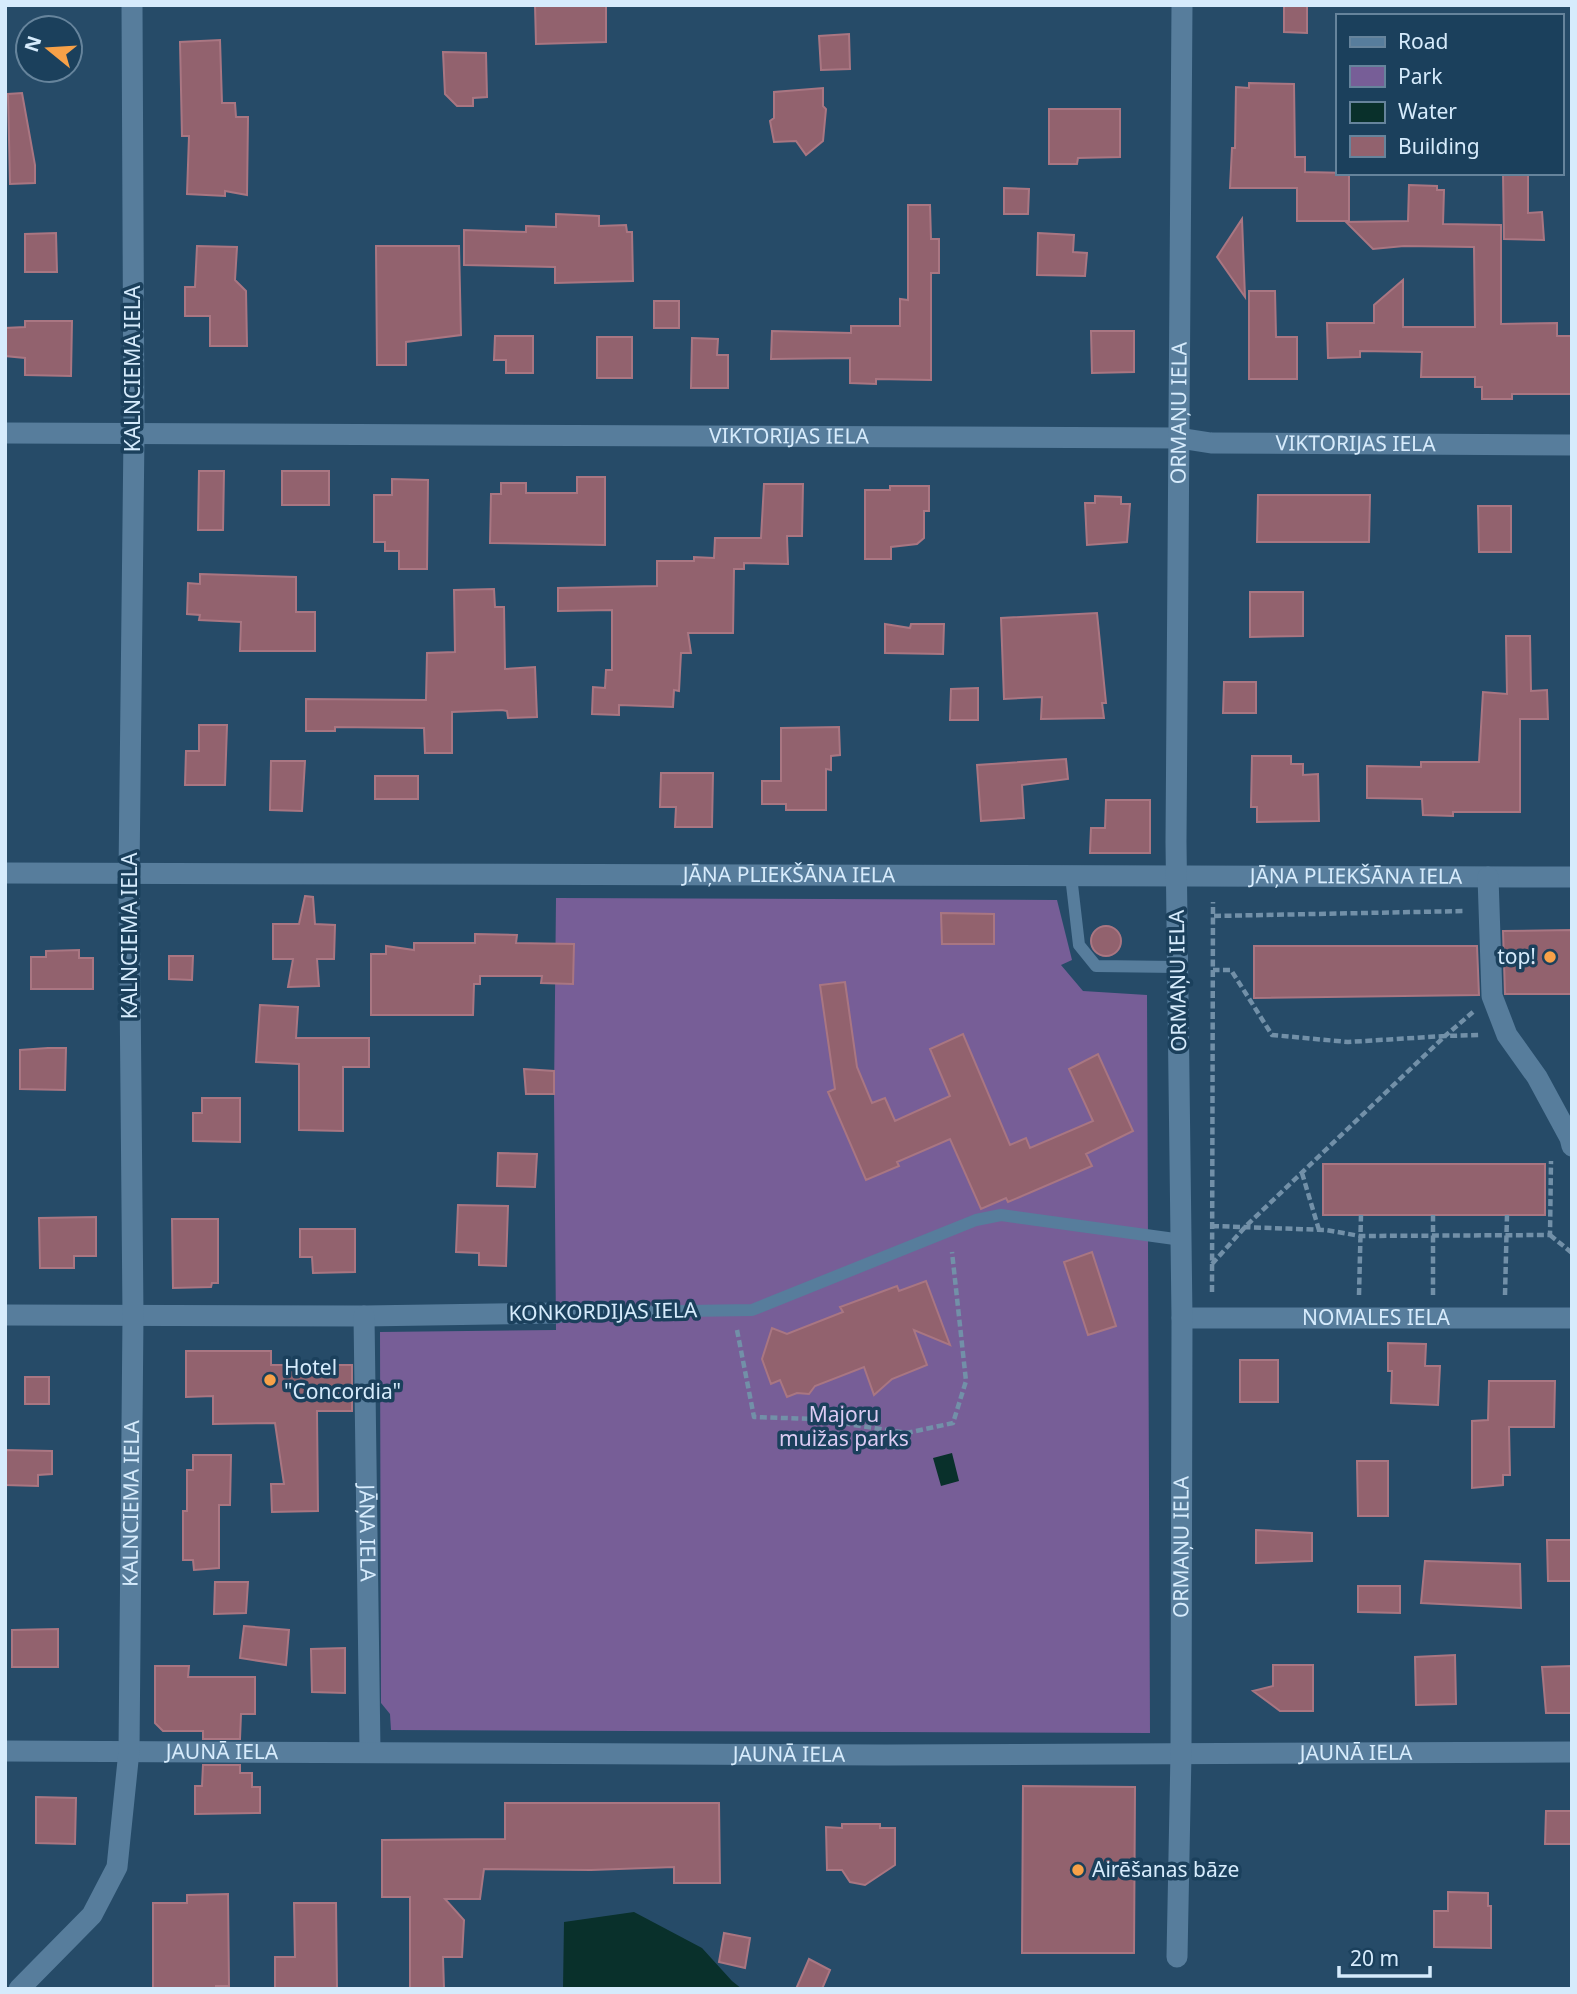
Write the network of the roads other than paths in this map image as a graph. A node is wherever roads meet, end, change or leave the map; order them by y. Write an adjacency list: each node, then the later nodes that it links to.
1 (132, 5): 4 (street, KALNCIEMA IELA)
2 (1182, 5): 5 (street, ORMAŅU IELA)
3 (5, 433): 4 (street, VIKTORIJAS IELA)
4 (134, 434): 5 (street, VIKTORIJAS IELA); 8 (street, KALNCIEMA IELA)
5 (1179, 438): 6 (street, VIKTORIJAS IELA); 10 (street, ORMAŅU IELA)
6 (1572, 444)
7 (5, 873): 8 (street, JĀŅA PLIEKŠĀNA IELA)
8 (129, 874): 9 (street, JĀŅA PLIEKŠĀNA IELA); 18 (street, KALNCIEMA IELA)
9 (1071, 876): 10 (street, JĀŅA PLIEKŠĀNA IELA); 13 (lane)
10 (1176, 876): 11 (street, JĀŅA PLIEKŠĀNA IELA); 13 (street, ORMAŅU IELA)
11 (1488, 877): 12 (street, JĀŅA PLIEKŠĀNA IELA); 14 (street)
12 (1572, 877)
13 (1178, 967): 15 (street, ORMAŅU IELA)
14 (1571, 1142)
15 (1182, 1240): 16 (lane, KONKORDIJAS IELA); 20 (street, ORMAŅU IELA)
16 (557, 1313): 19 (street, KONKORDIJAS IELA)
17 (5, 1315): 18 (street, KONKORDIJAS IELA)
18 (133, 1316): 19 (street, KONKORDIJAS IELA); 23 (street, KALNCIEMA IELA)
19 (364, 1316): 24 (street, JĀŅA IELA)
20 (1182, 1318): 21 (street, NOMALES IELA); 26 (street, ORMAŅU IELA)
21 (1572, 1318)
22 (5, 1751): 23 (street, JAUNĀ IELA)
23 (129, 1751): 24 (street, JAUNĀ IELA); 28 (street, KALNCIEMA IELA)
24 (370, 1751): 26 (street, JAUNĀ IELA)
25 (1572, 1752): 26 (street, JAUNĀ IELA)
26 (1181, 1753): 27 (street, ORMAŅU IELA)
27 (1177, 1956)
28 (19, 1989)

